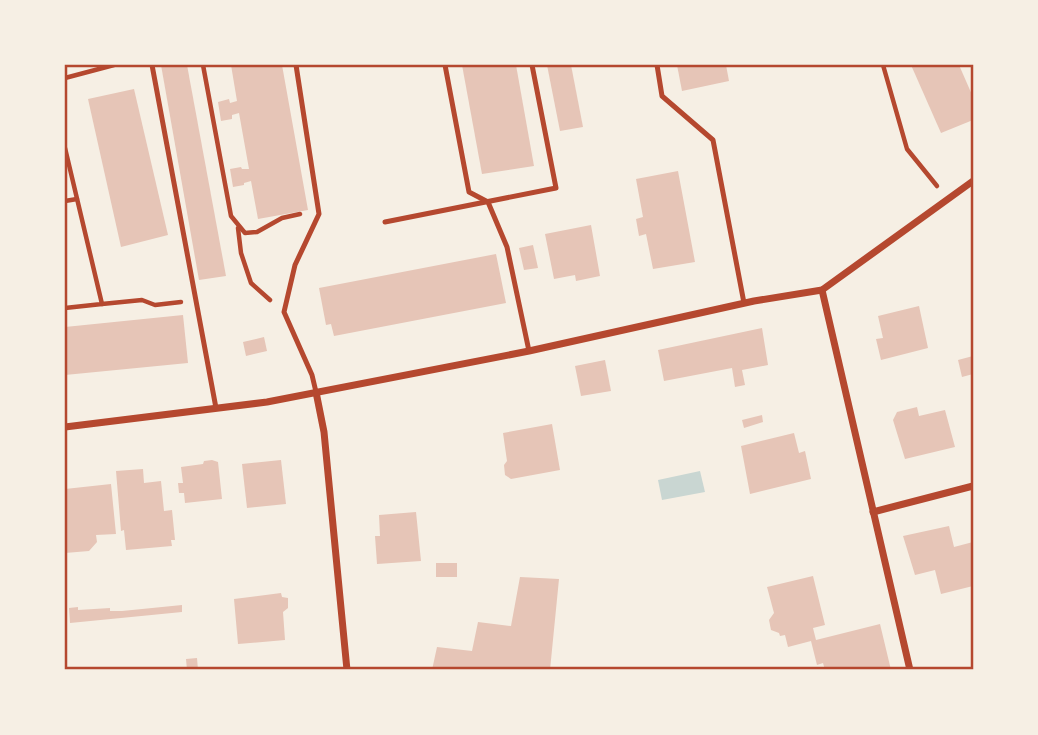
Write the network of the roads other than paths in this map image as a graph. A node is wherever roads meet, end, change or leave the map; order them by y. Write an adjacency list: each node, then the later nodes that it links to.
1 (152, 65): 13 (lane)
2 (296, 65): 12 (lane)
3 (445, 65): 7 (lane)
4 (533, 65): 7 (lane)
5 (657, 65): 10 (lane)
6 (973, 181): 9 (street)
7 (488, 202): 8 (lane); 11 (lane)
8 (385, 222)
9 (822, 290): 10 (street); 16 (street)
10 (744, 303): 11 (street)
11 (529, 351): 12 (street)
12 (316, 392): 13 (street); 17 (street)
13 (216, 408): 14 (street)
14 (65, 427)
15 (973, 486): 16 (street)
16 (873, 512): 18 (street)
17 (347, 670)
18 (910, 670)

